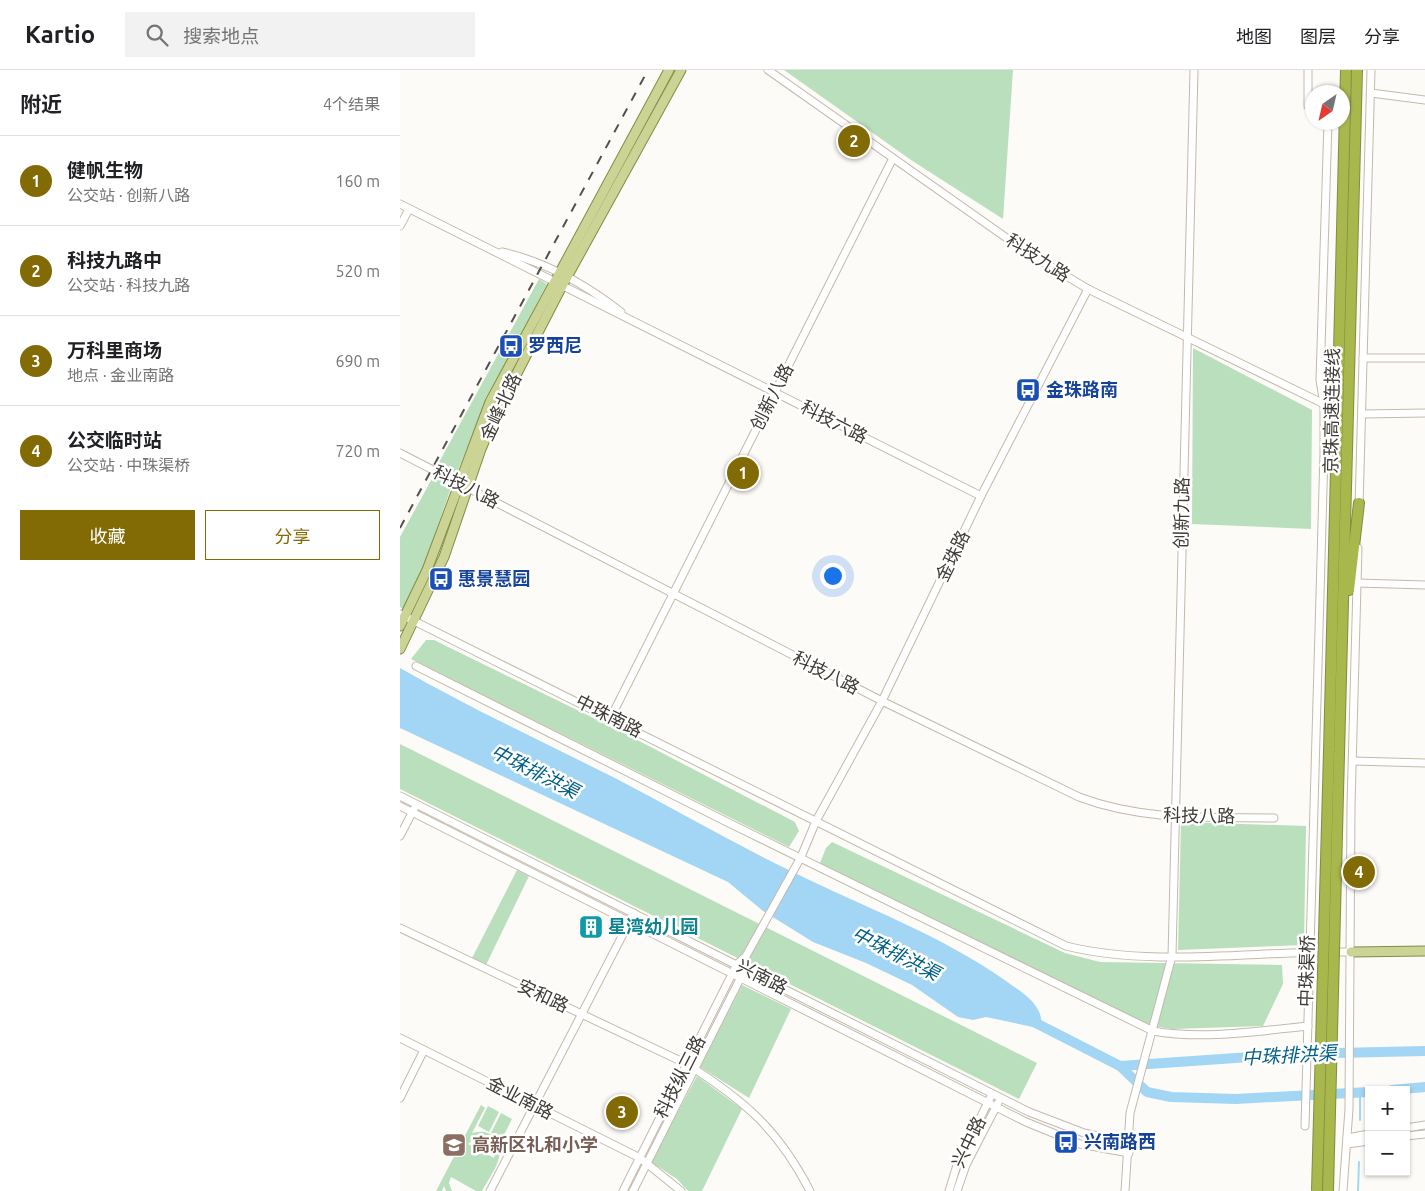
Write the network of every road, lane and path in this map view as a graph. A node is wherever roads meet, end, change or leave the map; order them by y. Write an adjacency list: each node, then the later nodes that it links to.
1 (669, 70): 18 (main road, 金峰北路)
2 (681, 70): 18 (main road, 金峰北路)
3 (1194, 70): 22 (street, 创新九路)
4 (1308, 70): 9 (street)
5 (1346, 70): 45 (highway, 京珠高速连接线)
6 (1357, 70): 38 (highway, 京珠高速连接线)
7 (1371, 70): 10 (street)
8 (772, 71): 13 (street, 科技九路)
9 (1308, 85)
10 (1371, 93): 11 (street); 23 (street)
11 (1425, 100)
12 (1328, 130): 26 (street)
13 (893, 158): 20 (street, 科技九路); 25 (street, 创新八路)
14 (400, 204): 15 (street, 科技六路)
15 (409, 209): 16 (street); 17 (street, 科技六路)
16 (400, 226)
17 (492, 250): 18 (street, 科技六路); 19 (street, 科技六路)
18 (563, 274): 19 (main road, 金峰北路); 21 (street, 科技六路)
19 (558, 284): 21 (street, 科技六路); 30 (main road, 金峰北路); 31 (main road, 金峰北路)
20 (1088, 289): 22 (street, 科技九路); 32 (street, 金珠路)
21 (633, 321): 25 (street, 科技六路)
22 (1186, 337): 26 (street, 科技九路); 52 (street, 创新九路)
23 (1363, 358): 24 (street); 28 (street)
24 (1425, 358)
25 (775, 391): 32 (street, 科技六路); 36 (street, 创新八路)
26 (1324, 404): 63 (street)
27 (1424, 413): 28 (street)
28 (1362, 414): 33 (street)
29 (400, 452): 30 (street, 科技八路)
30 (458, 482): 31 (street, 科技八路); 37 (main road, 金峰北路)
31 (469, 488): 36 (street, 科技八路); 39 (main road, 金峰北路)
32 (981, 496): 43 (street, 金珠路)
33 (1359, 504): 34 (street); 38 (highway)
34 (1357, 583): 35 (street); 46 (street)
35 (1425, 585)
36 (673, 594): 43 (street, 科技八路); 44 (street, 创新八路)
37 (403, 615): 39 (street, 中珠南路); 40 (main road, 金峰北路)
38 (1343, 615): 45 (highway, 京珠高速连接线)
39 (415, 621): 41 (main road, 金峰北路); 44 (street, 中珠南路)
40 (400, 626)
41 (400, 649)
42 (416, 666): 56 (street)
43 (882, 701): 52 (street, 科技八路); 54 (street, 金珠路)
44 (611, 717): 54 (street, 中珠南路)
45 (1334, 752): 103 (highway, 中珠渠桥, bridge); 104 (highway, 中珠渠桥, bridge)
46 (1353, 761): 47 (street); 61 (street)
47 (1425, 763)
48 (400, 796): 49 (street, 兴南路)
49 (417, 805): 51 (street); 57 (street, 兴南路)
50 (400, 806): 51 (street, 兴南路)
51 (412, 812): 55 (street); 58 (street, 兴南路)
52 (1175, 816): 53 (street, 科技八路); 65 (street, 创新九路)
53 (1274, 818)
54 (816, 821): 56 (street, 金珠路); 65 (street, 中珠南路)
55 (400, 836)
56 (801, 857): 64 (street, 金珠路); 71 (street)
57 (634, 912): 58 (street); 66 (street, 兴南路)
58 (628, 922): 68 (street, 兴南路); 70 (street)
59 (400, 928): 70 (street, 安和路)
60 (1425, 945): 61 (main road)
61 (1352, 949): 62 (main road); 63 (street, 中珠南路); 89 (street)
62 (1425, 951)
63 (1311, 952): 65 (street, 中珠南路); 72 (street)
64 (746, 956): 66 (street); 67 (street, 科技纵三路)
65 (1172, 956): 71 (street, 创新九路)
66 (736, 964): 67 (street, 兴南路); 68 (street, 科技纵三路)
67 (745, 968): 69 (street, 科技纵三路); 77 (street, 兴南路)
68 (732, 973): 69 (street, 兴南路); 75 (street, 科技纵三路)
69 (741, 977): 76 (street, 科技纵三路); 80 (street, 兴南路)
70 (581, 1014): 75 (street, 安和路); 81 (street)
71 (1153, 1030): 72 (street); 91 (street, 创新九路)
72 (1308, 1030): 84 (street)
73 (400, 1038): 74 (street, 金业南路)
74 (424, 1050): 78 (street); 81 (street, 金业南路)
75 (687, 1064): 76 (street, 安和路); 93 (street, 科技纵三路)
76 (694, 1069): 94 (street, 科技纵三路); 99 (street, 安和路)
77 (992, 1094): 79 (street, 兴南路); 80 (street, 兴中路)
78 (400, 1098)
79 (1001, 1098): 82 (street, 兴中路); 91 (street, 兴南路)
80 (988, 1103): 82 (street, 兴南路); 100 (street, 兴中路)
81 (534, 1105): 93 (street, 金业南路); 95 (street)
82 (996, 1107): 92 (street, 兴南路); 101 (street, 兴中路)
83 (1425, 1125): 85 (street)
84 (1306, 1126)
85 (1410, 1127)
86 (1425, 1134): 88 (street)
87 (1365, 1135): 89 (street)
88 (1410, 1136)
89 (1347, 1141): 90 (street); 105 (street)
90 (1365, 1141)
91 (1130, 1143): 92 (street, 创新九路)
92 (1129, 1153): 102 (street, 创新九路)
93 (640, 1158): 94 (street, 金业南路); 96 (street, 科技纵三路)
94 (647, 1163): 97 (street, 科技纵三路); 98 (street, 金业南路)
95 (490, 1191)
96 (623, 1191)
97 (633, 1191)
98 (681, 1191)
99 (810, 1191)
100 (949, 1191)
101 (957, 1191)
102 (1126, 1191)
103 (1317, 1191)
104 (1328, 1191)
105 (1343, 1191)

